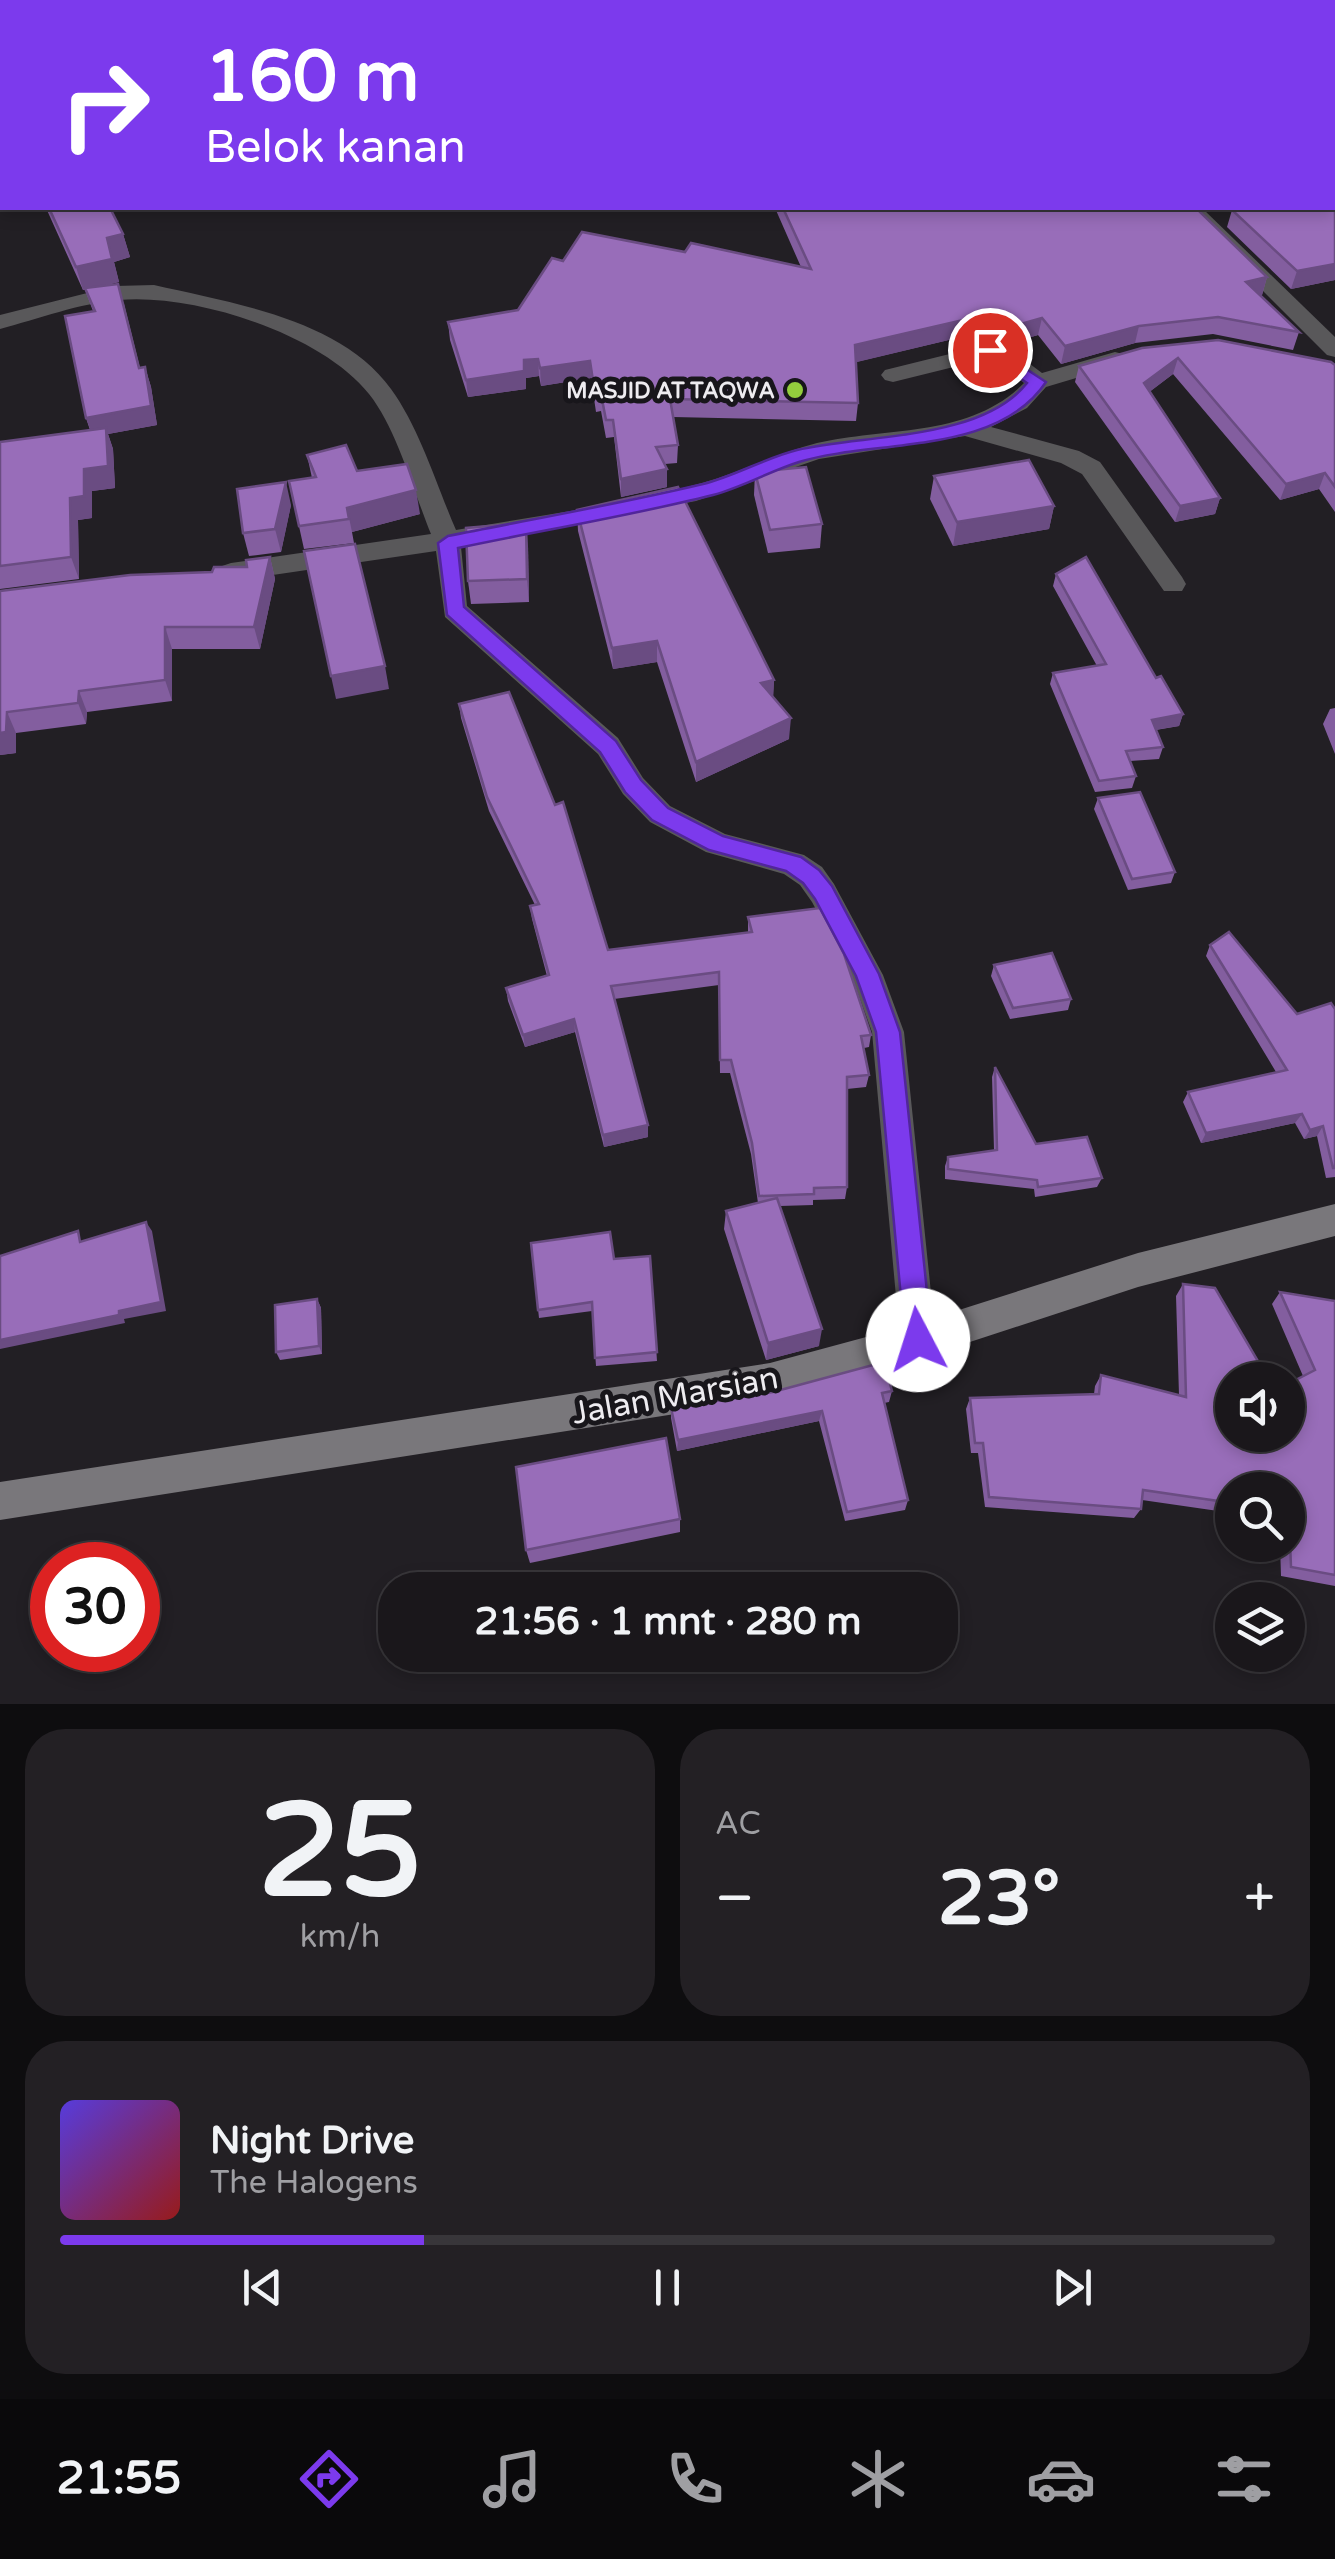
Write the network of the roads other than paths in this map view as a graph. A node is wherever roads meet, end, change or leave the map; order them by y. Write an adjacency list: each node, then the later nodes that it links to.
1 (1206, 216): 4 (street)
2 (0, 322): 8 (street)
3 (1135, 354): 6 (street)
4 (1329, 361)
5 (894, 375): 6 (street)
6 (1038, 382): 7 (street)
7 (960, 427): 8 (street); 10 (street)
8 (448, 543): 9 (street); 12 (street)
9 (209, 575)
10 (1173, 584)
11 (1335, 1220): 12 (street, Jalan Marsian)
12 (918, 1340): 13 (street, Jalan Marsian)
13 (0, 1501)

